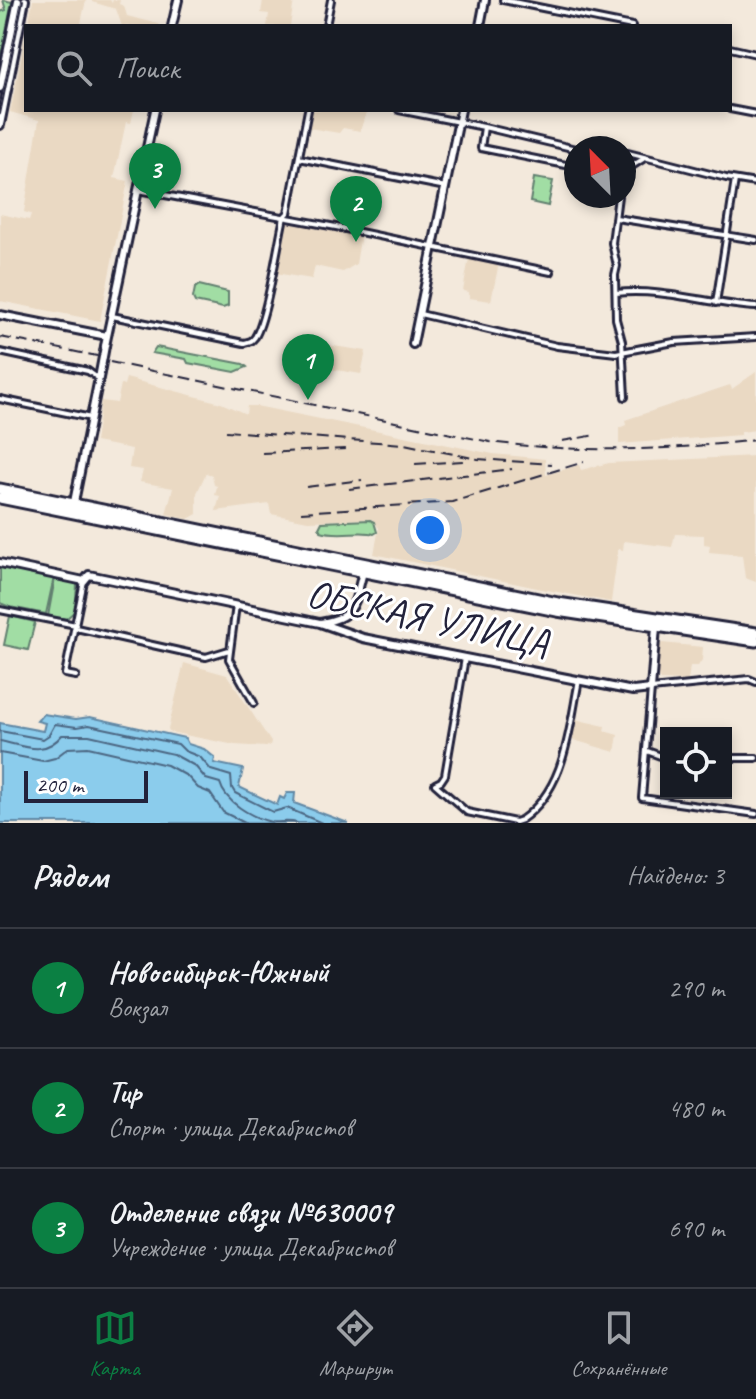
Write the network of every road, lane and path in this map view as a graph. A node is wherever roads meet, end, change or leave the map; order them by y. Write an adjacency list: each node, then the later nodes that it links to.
1 (18, 0): 13 (street)
2 (25, 0): 21 (street)
3 (178, 0): 7 (street)
4 (331, 0): 8 (street)
5 (485, 0): 9 (street)
6 (503, 0): 10 (street)
7 (172, 24)
8 (326, 24)
9 (480, 24)
10 (622, 24)
11 (732, 48): 12 (street)
12 (756, 54)
13 (0, 88)
14 (732, 109): 19 (street)
15 (155, 112): 32 (street)
16 (308, 112): 25 (street)
17 (409, 112): 20 (street)
18 (460, 112): 20 (street)
19 (756, 114)
20 (458, 122): 22 (street); 31 (street)
21 (0, 125)
22 (484, 127): 23 (street); 28 (street)
23 (564, 146)
24 (636, 156): 26 (street)
25 (299, 158): 31 (street); 34 (street)
26 (643, 159): 27 (street); 29 (street)
27 (636, 163)
28 (564, 165)
29 (735, 180): 30 (street); 36 (street)
30 (756, 183)
31 (446, 187): 38 (street)
32 (138, 190): 34 (street); 45 (street)
33 (617, 208): 35 (street)
34 (284, 217): 38 (street); 45 (street)
35 (616, 218): 36 (street); 40 (street)
36 (726, 237): 37 (street); 41 (street)
37 (756, 240)
38 (433, 249): 39 (street); 43 (street)
39 (551, 272)
40 (616, 293): 41 (street); 50 (street)
41 (716, 303): 42 (street)
42 (756, 307)
43 (419, 314): 48 (street); 50 (street)
44 (0, 315): 46 (street)
45 (112, 316): 46 (street)
46 (107, 336): 51 (street, bridge)
47 (756, 337): 50 (street)
48 (413, 344)
49 (0, 352): 51 (street)
50 (622, 352): 52 (street)
51 (99, 376): 54 (street)
52 (625, 397)
53 (0, 399): 54 (street)
54 (91, 418): 57 (street)
55 (0, 489): 57 (highway)
56 (0, 498): 57 (highway)
57 (72, 508): 59 (highway); 66 (highway)
58 (0, 563): 60 (street, ОБСКАЯ УЛИЦА)
59 (363, 572): 63 (street); 65 (highway)
60 (86, 578): 61 (street, ОБСКАЯ УЛИЦА); 64 (street)
61 (236, 605): 63 (street, ОБСКАЯ УЛИЦА); 68 (street)
62 (0, 610): 64 (street)
63 (320, 623): 69 (street, ОБСКАЯ УЛИЦА)
64 (76, 626): 68 (street); 70 (street)
65 (656, 627): 67 (highway); 73 (street)
66 (756, 633)
67 (756, 641)
68 (229, 650): 74 (street)
69 (465, 658): 71 (street, ОБСКАЯ УЛИЦА); 71 (street)
70 (76, 676)
71 (579, 680): 73 (street, ОБСКАЯ УЛИЦА)
72 (756, 682): 73 (street, ОБСКАЯ УЛИЦА)
73 (651, 689): 75 (street)
74 (254, 703)
75 (647, 751): 76 (street); 79 (street)
76 (660, 756)
77 (732, 758): 78 (street)
78 (756, 758)
79 (756, 814)

